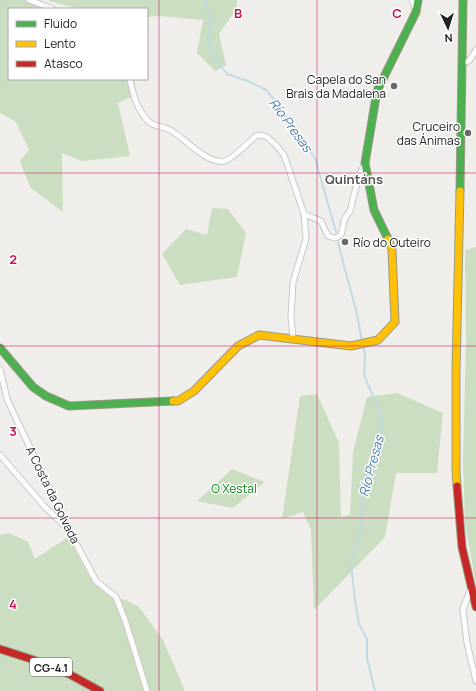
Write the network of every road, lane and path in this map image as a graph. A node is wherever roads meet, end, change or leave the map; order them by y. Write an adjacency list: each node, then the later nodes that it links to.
1 (29, 0): 5 (street)
2 (412, 0): 6 (street)
3 (418, 0): 6 (main road)
4 (463, 0): 8 (main road)
5 (50, 8)
6 (416, 12): 10 (main road)
7 (476, 50): 8 (street)
8 (463, 63): 18 (main road)
9 (130, 80): 11 (street)
10 (364, 164): 11 (street); 12 (main road)
11 (304, 214): 12 (street)
12 (293, 339): 13 (main road)
13 (0, 348)
14 (0, 369): 17 (street, A Costa da Golvada)
15 (0, 455): 16 (street)
16 (2, 462): 17 (street)
17 (69, 530): 23 (street, A Costa da Golvada)
18 (471, 588): 19 (main road); 21 (street)
19 (476, 607)
20 (0, 649): 22 (main road, CG-4.1)
21 (476, 681)
22 (100, 691)
23 (147, 691)

